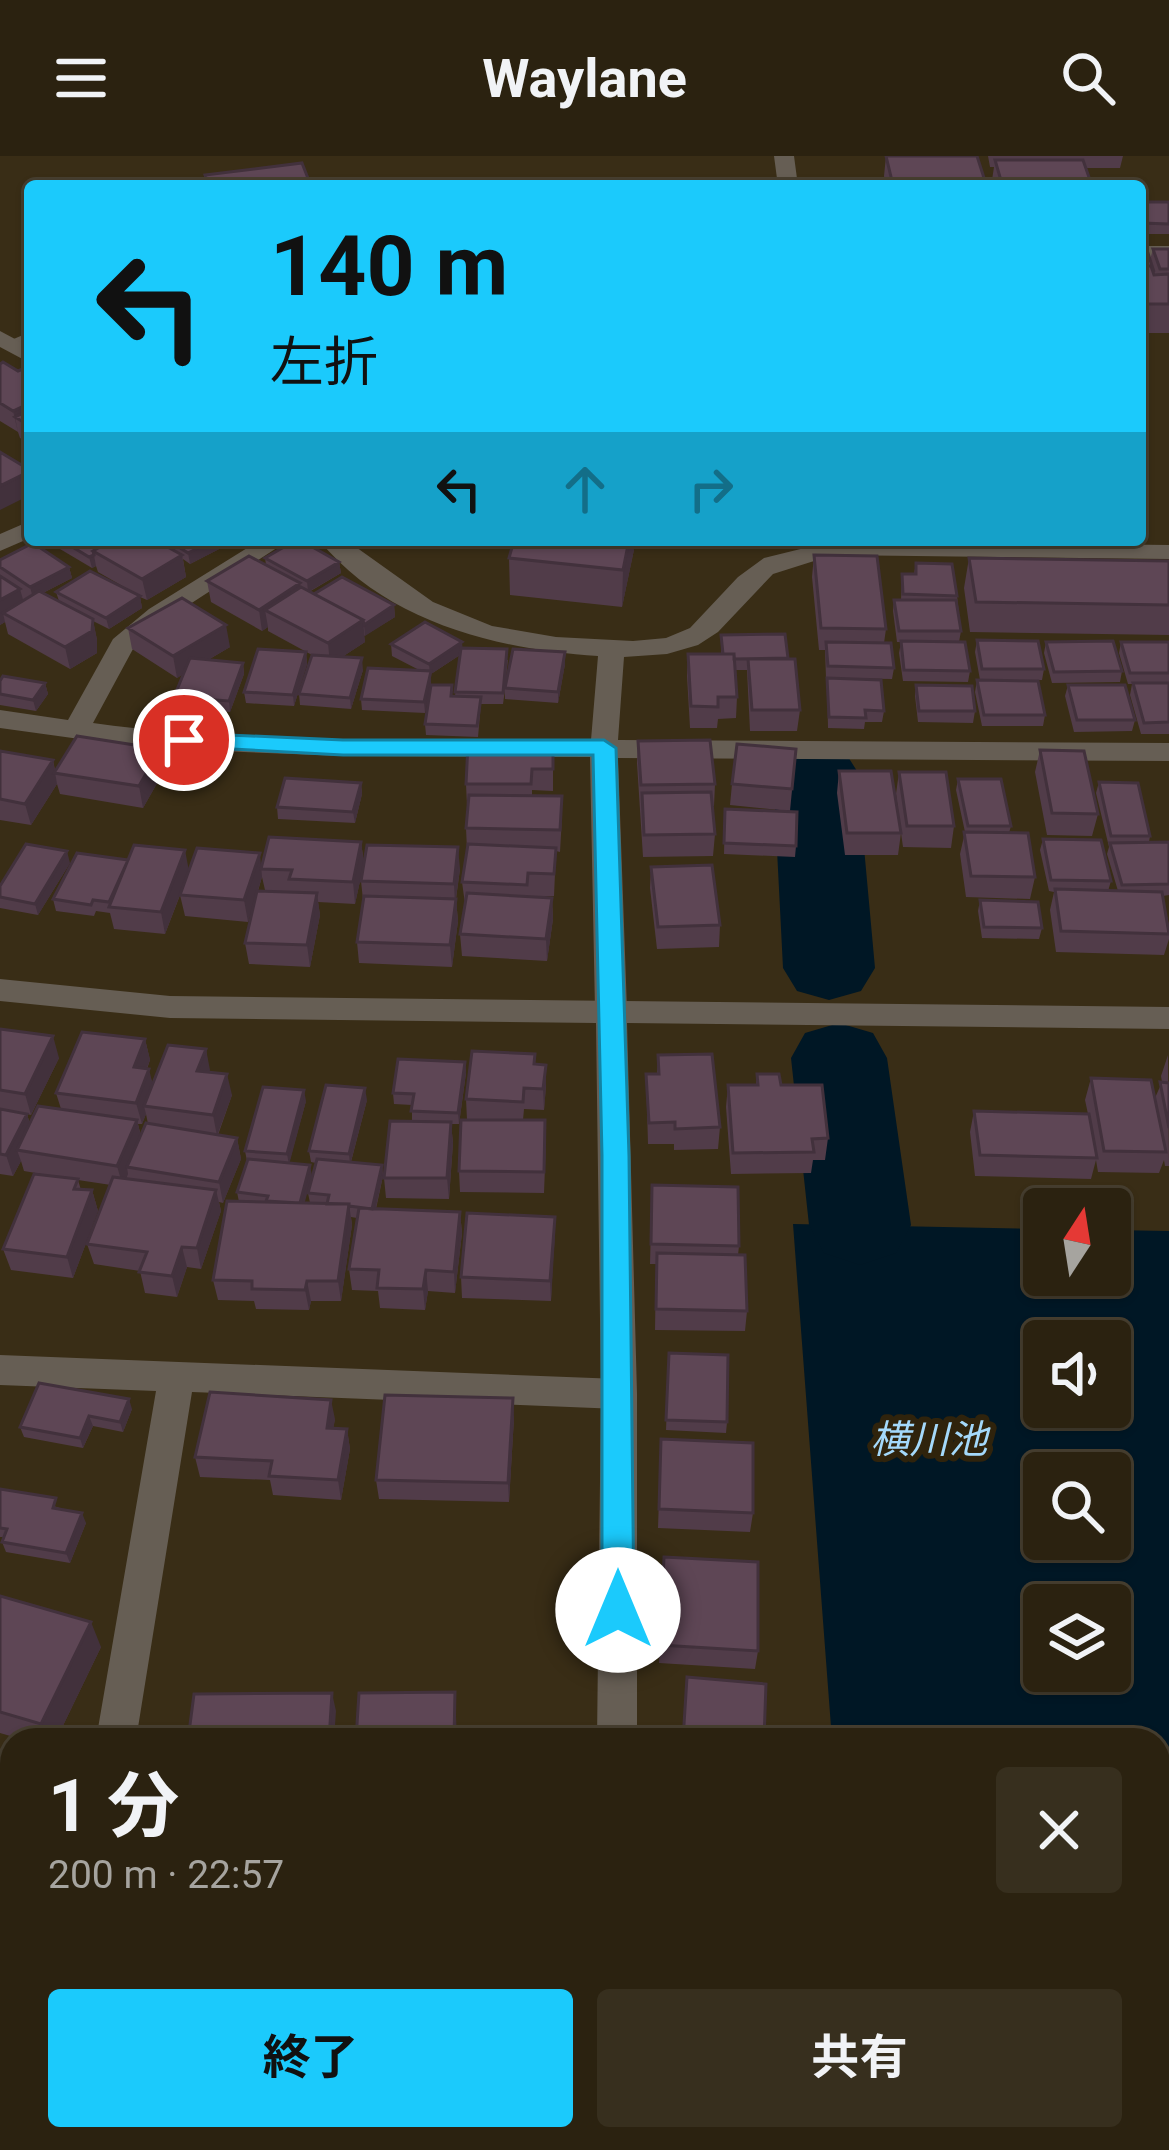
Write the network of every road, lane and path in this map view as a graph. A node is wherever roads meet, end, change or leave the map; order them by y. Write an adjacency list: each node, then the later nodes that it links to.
1 (267, 546): 8 (street)
2 (340, 546): 6 (street)
3 (826, 546): 6 (street)
4 (916, 546): 5 (street)
5 (1169, 552)
6 (612, 648): 9 (street)
7 (0, 719): 8 (street)
8 (76, 730): 9 (street)
9 (604, 748): 10 (street); 12 (street)
10 (1169, 752)
11 (0, 990): 12 (street)
12 (611, 1010): 13 (street); 16 (street)
13 (1169, 1018)
14 (0, 1370): 15 (street)
15 (176, 1380): 16 (street); 17 (street)
16 (619, 1394): 18 (street)
17 (118, 1728)
18 (617, 1728)

